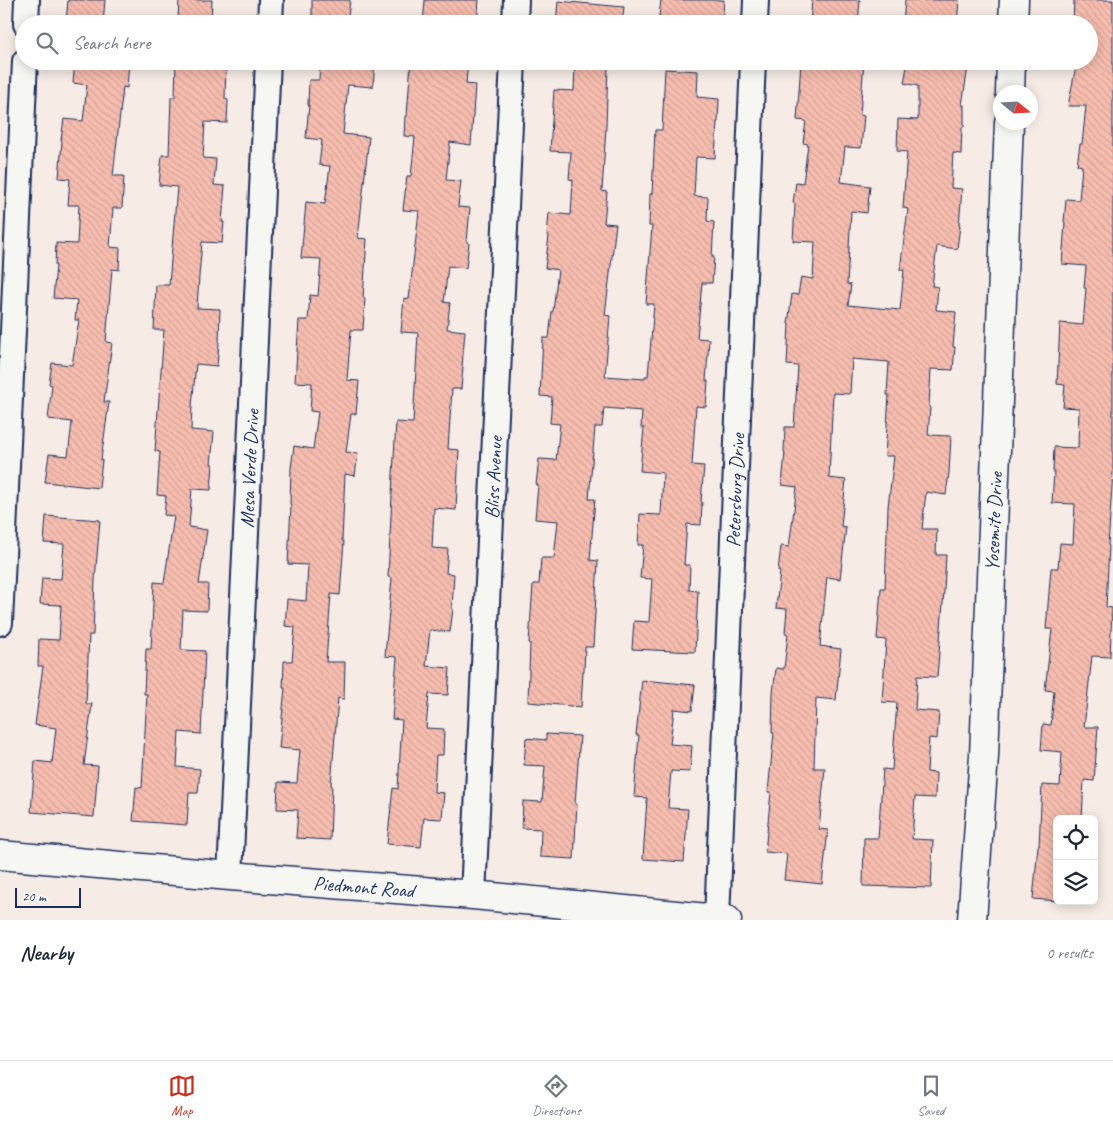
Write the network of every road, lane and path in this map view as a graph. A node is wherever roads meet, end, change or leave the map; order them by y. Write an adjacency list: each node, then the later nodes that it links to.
1 (28, 0): 6 (street)
2 (271, 0): 7 (street)
3 (516, 0): 8 (street)
4 (756, 0): 9 (street)
5 (1014, 0): 10 (street)
6 (27, 15)
7 (270, 15)
8 (515, 15)
9 (755, 15)
10 (1013, 15)
11 (25, 70): 18 (street)
12 (268, 70): 20 (street, Mesa Verde Drive)
13 (513, 70): 21 (street, Bliss Avenue)
14 (753, 70): 22 (street, Petersburg Drive)
15 (1011, 70): 16 (street)
16 (1010, 85)
17 (1009, 130): 23 (street, Yosemite Drive)
18 (0, 623)
19 (0, 855): 20 (street, Piedmont Road)
20 (230, 876): 21 (street, Piedmont Road)
21 (473, 896): 22 (street, Piedmont Road)
22 (722, 920)
23 (972, 920)

